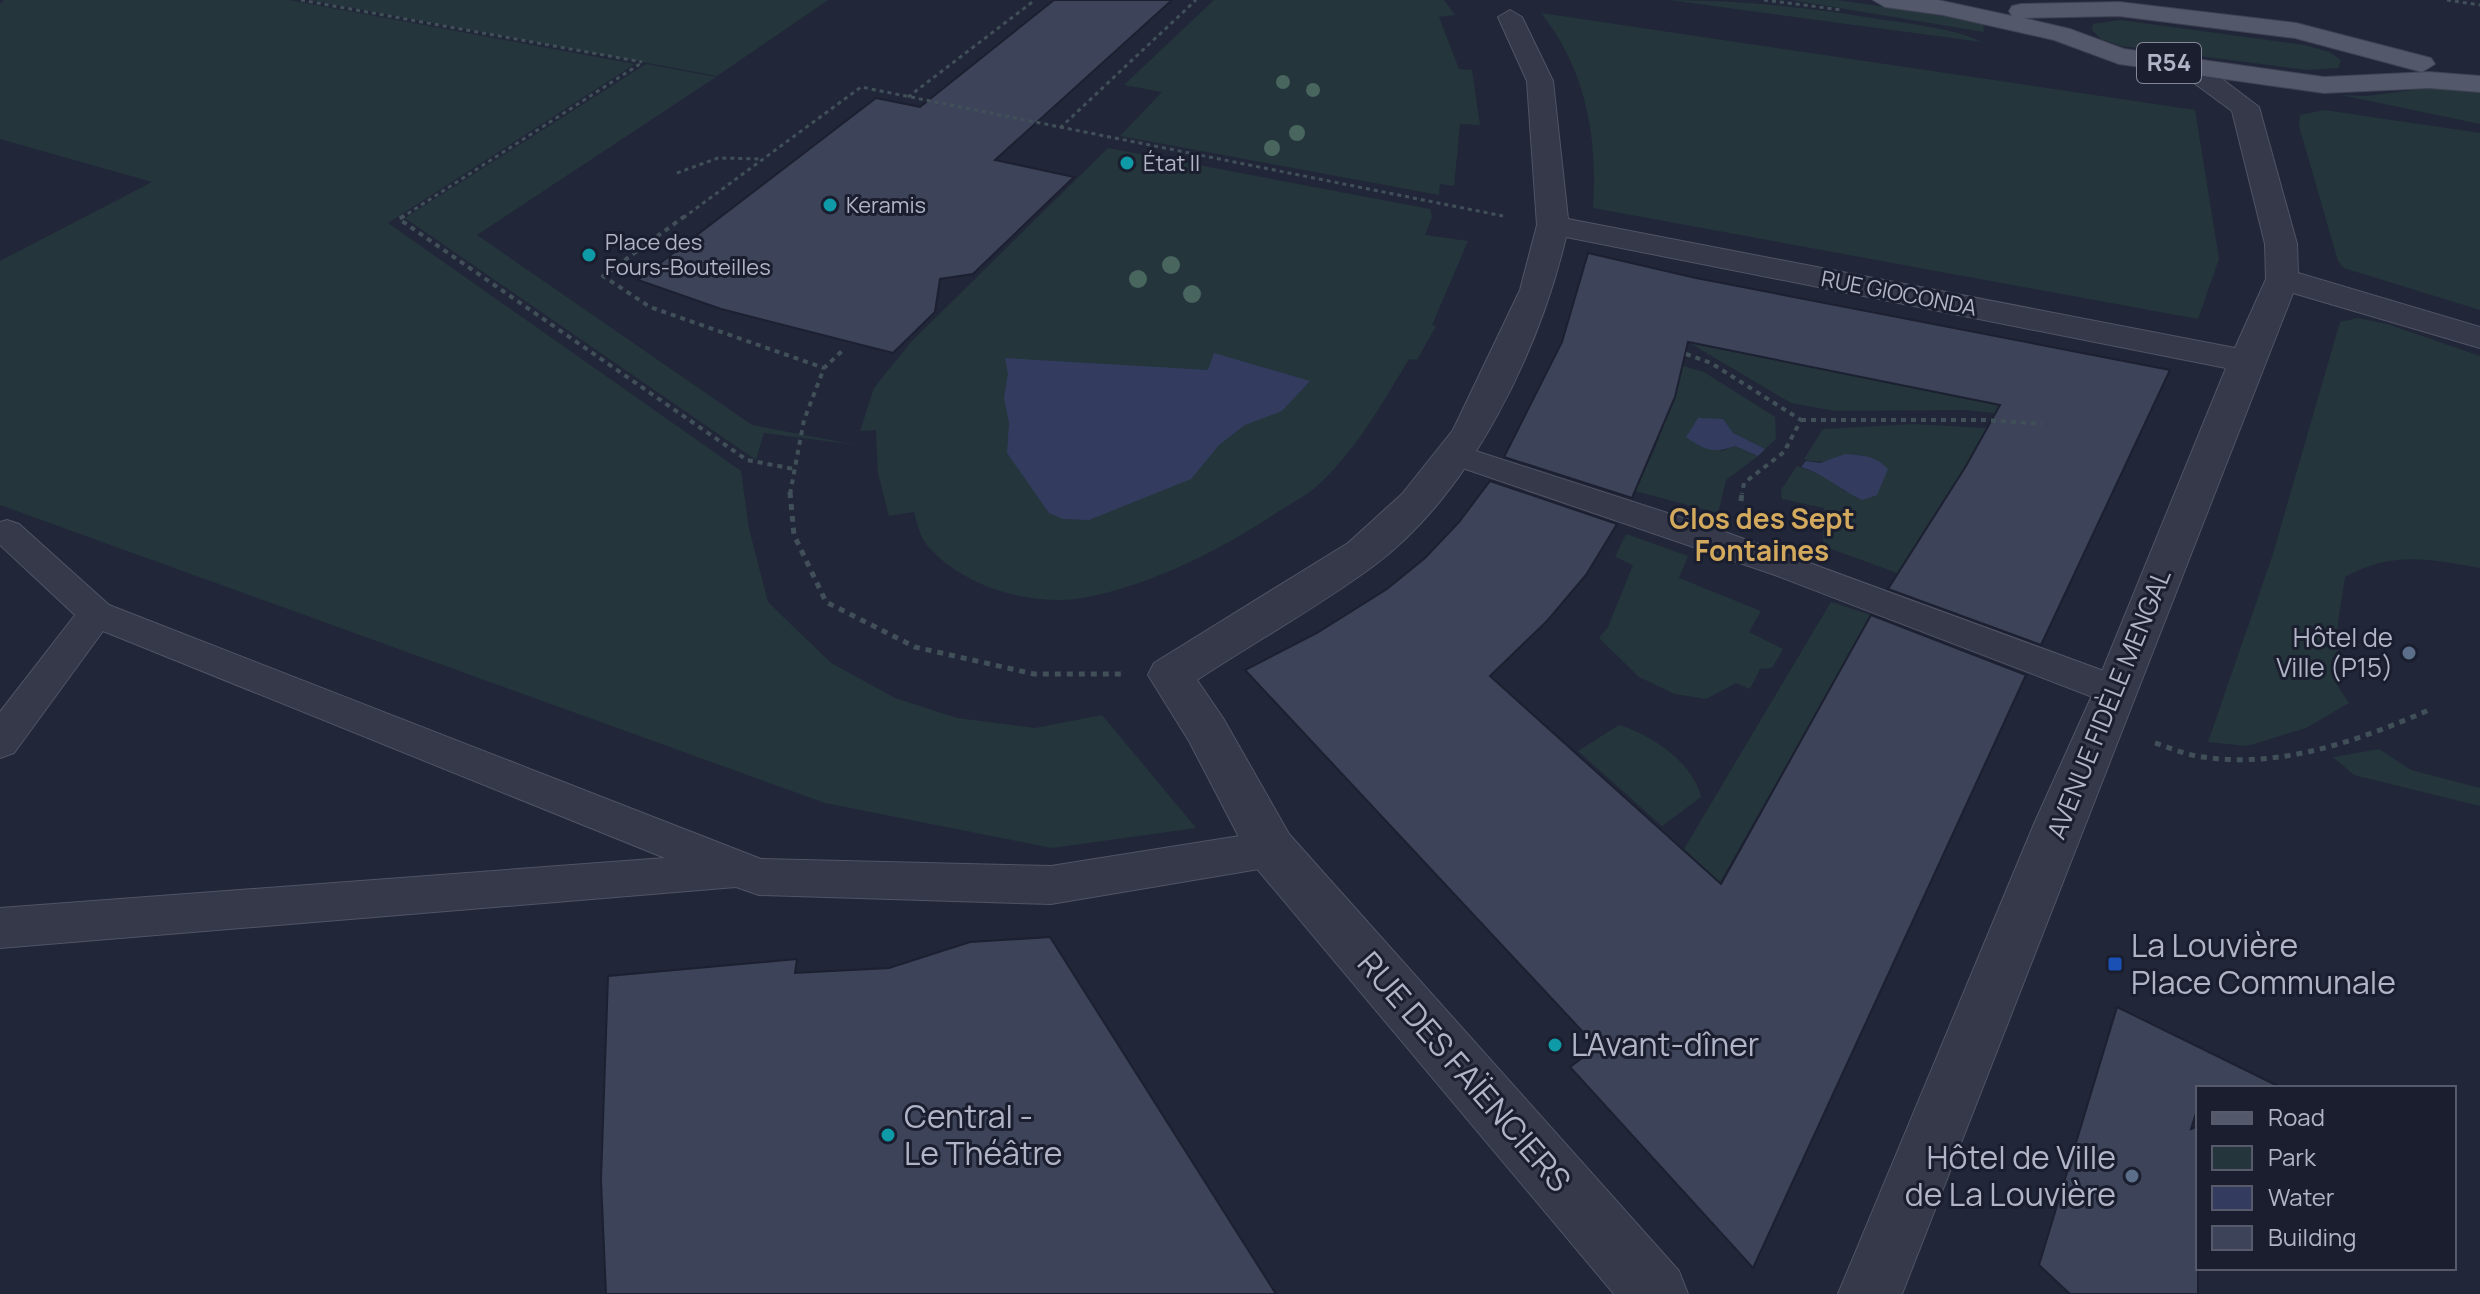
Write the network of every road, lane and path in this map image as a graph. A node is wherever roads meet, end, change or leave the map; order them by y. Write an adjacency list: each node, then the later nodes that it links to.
1 (301, 0): 30 (path)
2 (1035, 0): 15 (path)
3 (1196, 0): 17 (path)
4 (1885, 0): 8 (main road, R54)
5 (2447, 0): 6 (path)
6 (2480, 5)
7 (1510, 17): 20 (street)
8 (2065, 23): 9 (main road, R54); 10 (main road, R54)
9 (2358, 50): 11 (main road, R54); 13 (main road)
10 (2188, 66): 12 (main road, R54); 16 (street)
11 (2480, 75)
12 (2281, 79): 13 (main road, R54); 16 (street)
13 (2363, 82): 14 (main road, R54)
14 (2480, 84)
15 (908, 97): 17 (path); 18 (path)
16 (2245, 107): 21 (street, AVENUE FIDÈLE MENGAL)
17 (1059, 129): 20 (path)
18 (763, 159): 19 (path); 26 (path)
19 (677, 173)
20 (1553, 225): 25 (street, RUE GIOCONDA); 29 (street)
21 (2282, 279): 22 (street); 25 (street, AVENUE FIDÈLE MENGAL)
22 (2480, 338)
23 (843, 350): 26 (path)
24 (1686, 354): 27 (path)
25 (2246, 361): 36 (street, AVENUE FIDÈLE MENGAL)
26 (824, 368): 30 (path)
27 (1801, 420): 28 (path); 32 (path)
28 (2042, 424)
29 (1454, 454): 32 (lane); 34 (street)
30 (794, 469): 34 (path)
31 (7, 532): 33 (lane)
32 (1735, 545): 36 (lane)
33 (96, 614): 37 (lane); 39 (lane)
34 (1170, 675): 38 (street, RUE DES FAÏENCIERS)
35 (2431, 709): 36 (path)
36 (2109, 710): 42 (street, AVENUE FIDÈLE MENGAL)
37 (0, 742)
38 (1271, 849): 39 (lane); 41 (street, RUE DES FAÏENCIERS)
39 (737, 871): 40 (lane)
40 (0, 928)
41 (1656, 1294)
42 (1870, 1294)

